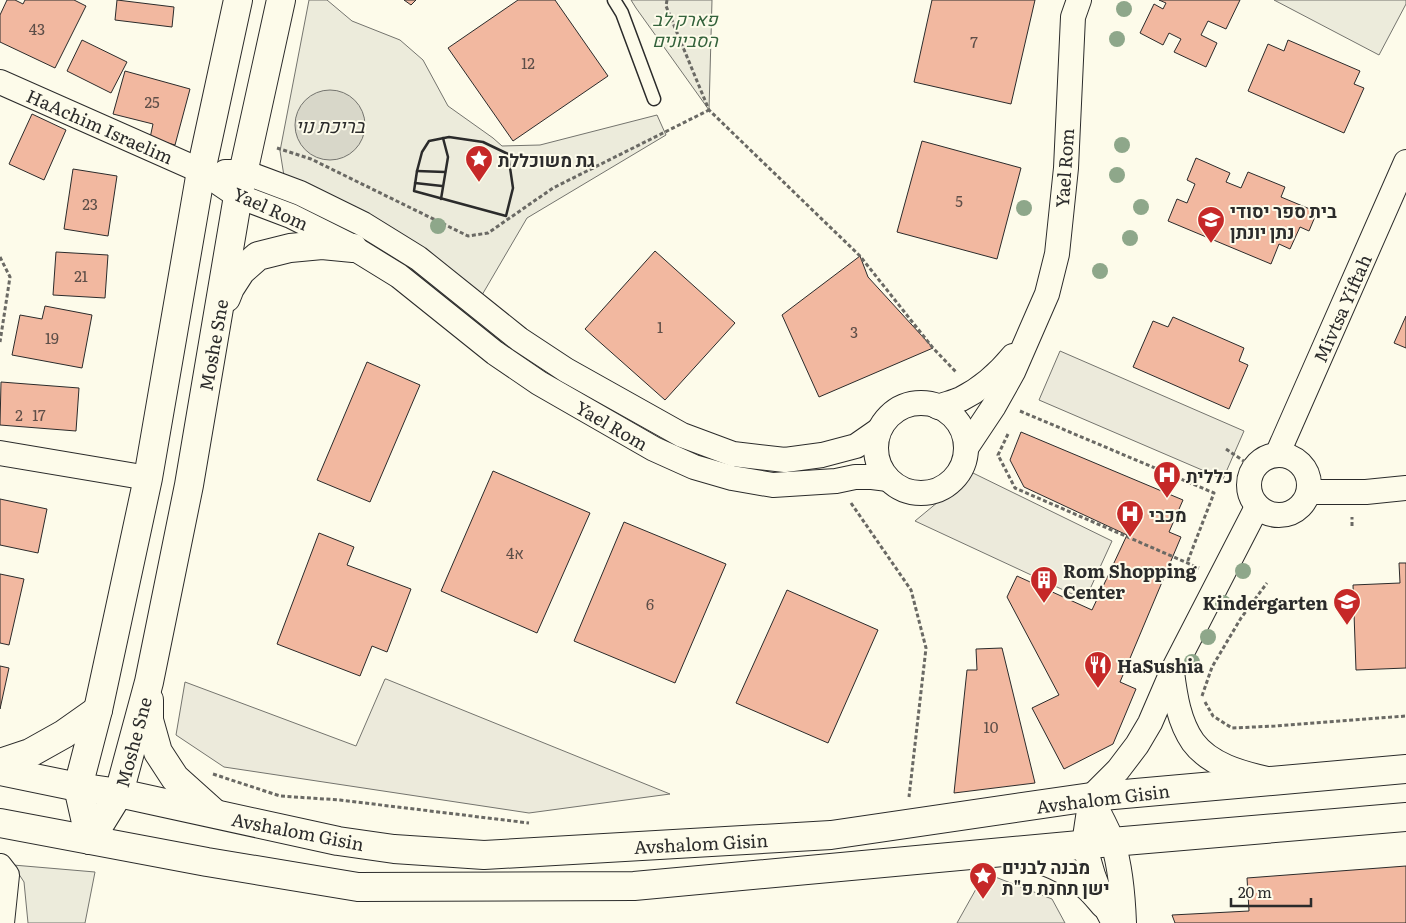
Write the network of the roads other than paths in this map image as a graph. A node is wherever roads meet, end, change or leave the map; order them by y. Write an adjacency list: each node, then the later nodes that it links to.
1 (238, 0): 8 (street)
2 (281, 0): 9 (street, Moshe Sne)
3 (614, 0): 6 (lane)
4 (1079, 0): 12 (street, Yael Rom)
5 (0, 82): 8 (street, HaAchim Israelim)
6 (654, 99)
7 (1406, 162): 17 (street, Mivtsa Yiftah)
8 (201, 171): 9 (street, Yael Rom); 18 (street)
9 (241, 184): 10 (street, Yael Rom); 11 (street, Moshe Sne); 14 (street, Yael Rom)
10 (354, 248): 11 (street); 19 (street, Yael Rom)
11 (218, 318): 24 (street, Moshe Sne)
12 (1030, 333): 13 (street, Yael Rom); 15 (street, Yael Rom)
13 (938, 407): 14 (street); 15 (street)
14 (879, 430): 19 (street)
15 (966, 448): 19 (street)
16 (0, 453): 18 (street)
17 (1277, 454): 21 (street); 22 (street)
18 (148, 478): 25 (street)
19 (888, 479)
20 (1406, 488): 21 (street)
21 (1309, 492): 22 (street)
22 (1257, 507): 23 (street)
23 (1172, 672): 29 (street); 32 (street)
24 (149, 682): 31 (street, Moshe Sne); 33 (street)
25 (98, 710): 26 (street); 30 (street)
26 (0, 763)
27 (1406, 769): 29 (street, Avshalom Gisin)
28 (0, 771): 30 (street, Avshalom Gisin)
29 (1276, 781): 32 (street, Avshalom Gisin)
30 (78, 787): 31 (street, Avshalom Gisin); 36 (street)
31 (119, 793): 33 (street, Avshalom Gisin); 36 (street, Moshe Sne)
32 (1091, 797): 33 (street, Avshalom Gisin); 37 (street); 38 (street)
33 (215, 814)
34 (1406, 817): 37 (street, Avshalom Gisin)
35 (0, 823): 36 (street, Avshalom Gisin)
36 (90, 840): 39 (street, Avshalom Gisin)
37 (1112, 842): 38 (street, Avshalom Gisin); 43 (street)
38 (1084, 844): 39 (street, Avshalom Gisin); 41 (street)
39 (1007, 851): 41 (street)
40 (0, 866): 42 (street)
41 (1109, 913)
42 (2, 923)
43 (1124, 923)

